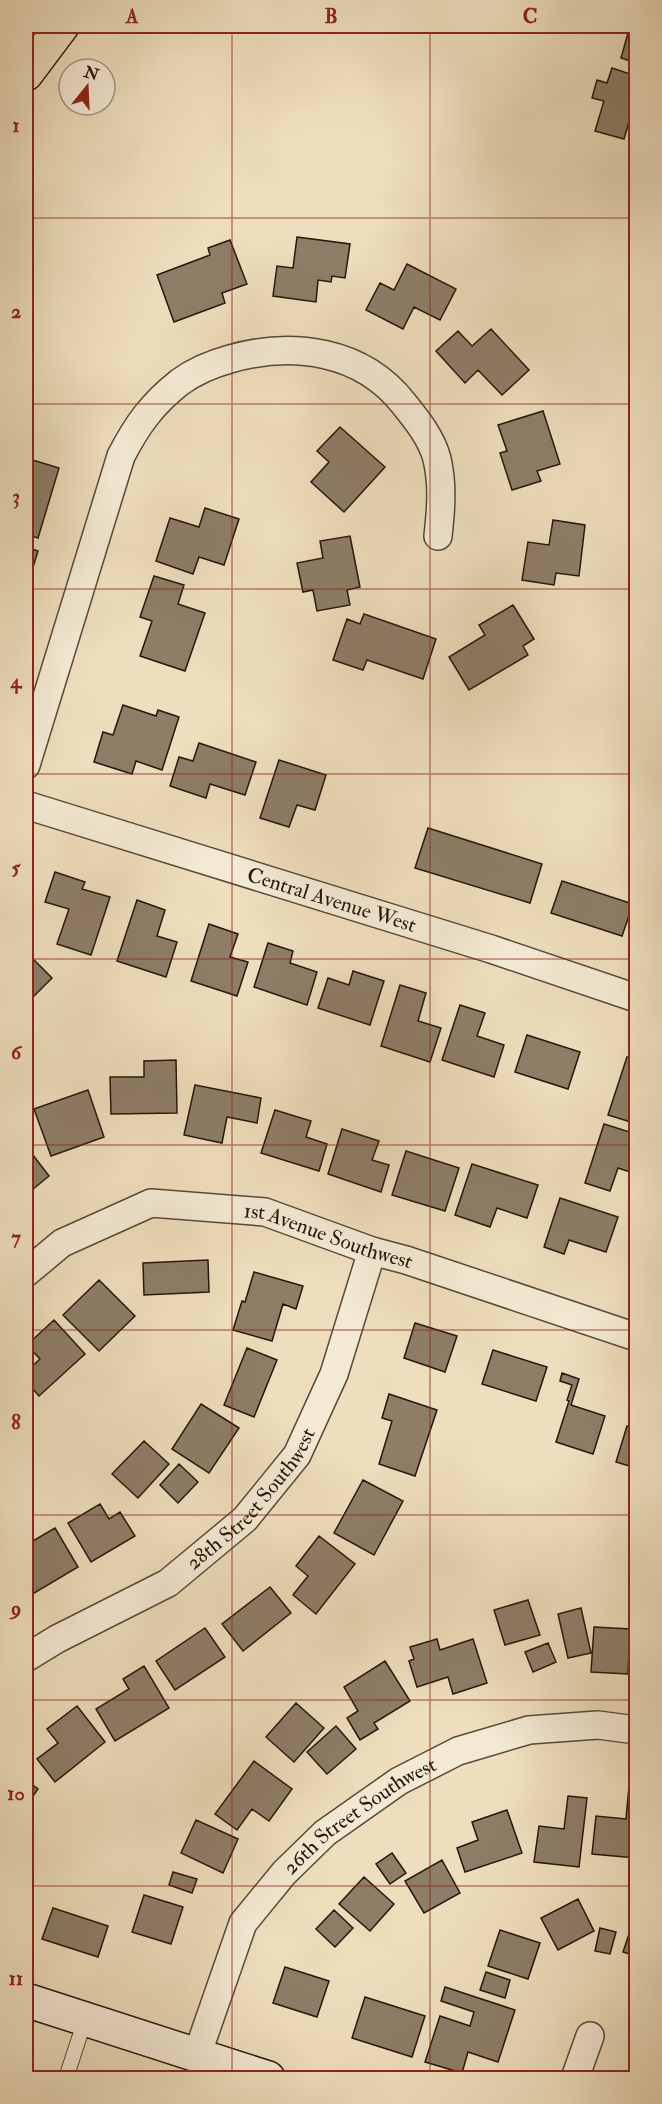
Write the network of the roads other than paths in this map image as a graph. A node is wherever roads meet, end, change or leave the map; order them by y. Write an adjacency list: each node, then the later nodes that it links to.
1 (62, 26): 2 (highway)
2 (26, 74)
3 (438, 536): 4 (street)
4 (26, 765)
5 (26, 805): 6 (street, Central Avenue West)
6 (636, 998)
7 (372, 1251): 8 (street, 1st Avenue Southwest); 9 (street, 1st Avenue Southwest); 10 (street, 28th Street Southwest)
8 (26, 1273)
9 (636, 1337)
10 (26, 1658)
11 (636, 1730): 15 (street, 26th Street Southwest)
12 (26, 2000): 13 (street)
13 (85, 2020): 15 (street); 16 (lane)
14 (590, 2036): 18 (street)
15 (197, 2055): 17 (street)
16 (66, 2079)
17 (268, 2079)
18 (575, 2079)

